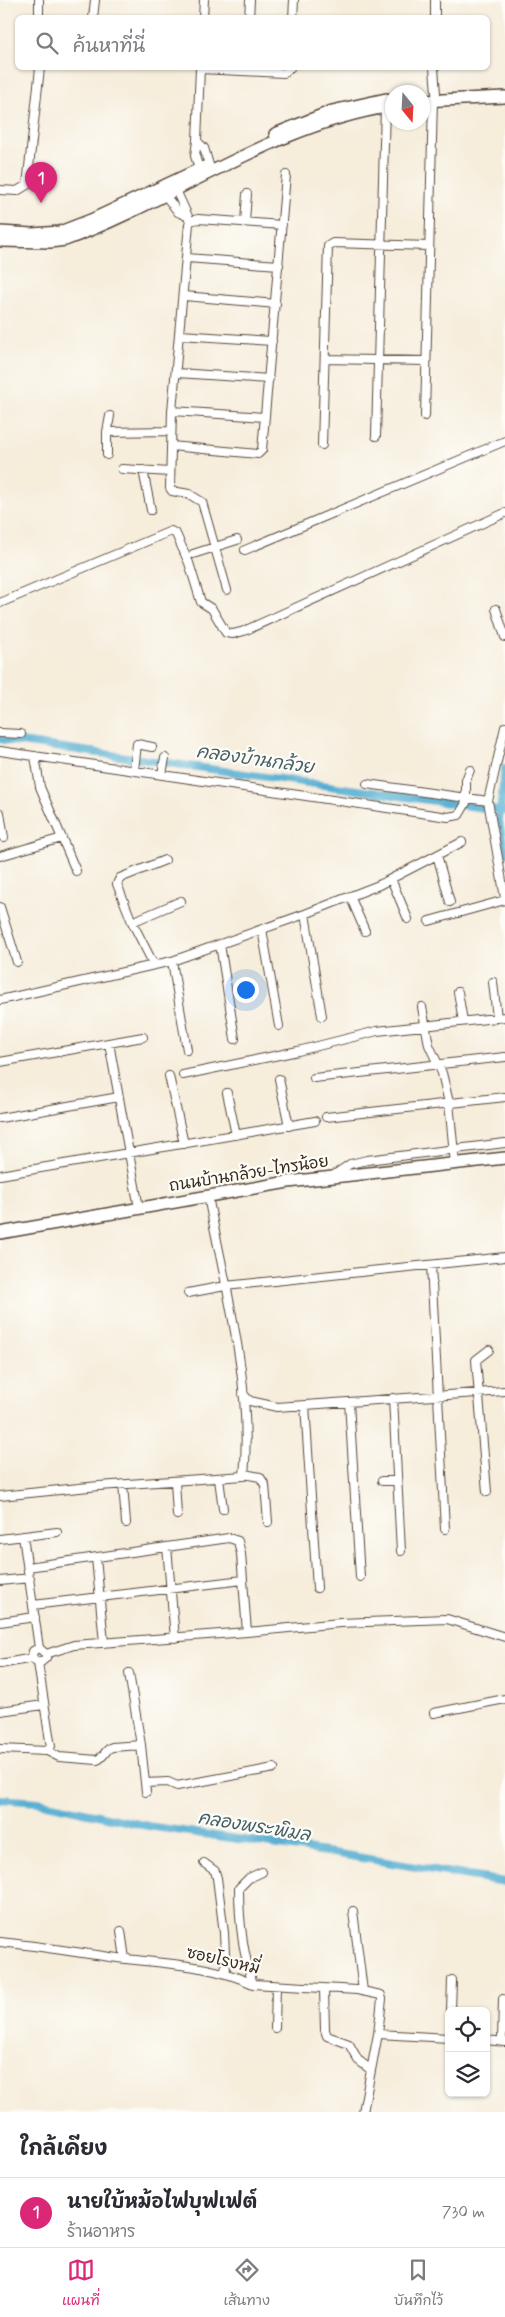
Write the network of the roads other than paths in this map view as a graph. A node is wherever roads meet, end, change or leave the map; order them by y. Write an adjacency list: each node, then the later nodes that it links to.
1 (39, 0): 7 (street)
2 (95, 0): 8 (street)
3 (204, 0): 9 (street)
4 (250, 0): 10 (street)
5 (294, 0): 11 (street)
6 (435, 0): 12 (street)
7 (39, 15)
8 (93, 15)
9 (203, 15)
10 (249, 15)
11 (293, 15)
12 (435, 15)
13 (40, 70): 31 (street)
14 (200, 70): 29 (street)
15 (256, 70): 16 (street)
16 (288, 70)
17 (434, 70): 18 (street)
18 (430, 87)
19 (505, 91): 20 (street)
20 (430, 97)
21 (430, 97): 22 (street)
22 (505, 97)
23 (385, 105): 29 (street)
24 (385, 105): 32 (street)
25 (430, 106): 26 (street)
26 (432, 116): 41 (street)
27 (385, 121): 28 (street)
28 (384, 124): 40 (street)
29 (204, 167): 38 (street)
30 (286, 175): 37 (street)
31 (0, 190)
32 (176, 190): 34 (street); 35 (street)
33 (247, 194): 36 (street)
34 (166, 195): 35 (street); 39 (street)
35 (189, 219): 36 (street); 42 (street)
36 (245, 222): 37 (street)
37 (282, 225): 43 (street)
38 (0, 232)
39 (0, 241)
40 (380, 244): 41 (street); 48 (street); 49 (street)
41 (429, 246): 50 (street)
42 (187, 258): 43 (street); 44 (street)
43 (279, 265): 45 (street)
44 (184, 296): 45 (street); 46 (street)
45 (276, 304): 47 (street)
46 (180, 335): 47 (street); 51 (street)
47 (272, 341): 52 (street)
48 (325, 358): 49 (street); 61 (street)
49 (378, 360): 50 (street); 59 (street)
50 (426, 361): 56 (street)
51 (177, 373): 52 (street); 53 (street)
52 (269, 379): 55 (street)
53 (172, 411): 55 (street); 57 (street)
54 (110, 416): 58 (street)
55 (265, 416): 62 (street)
56 (425, 416)
57 (171, 431): 58 (street); 62 (street)
58 (107, 432): 63 (street)
59 (376, 436)
60 (505, 441): 71 (street)
61 (322, 445)
62 (171, 446): 66 (street)
63 (107, 456)
64 (122, 469): 65 (street)
65 (143, 470): 66 (street); 67 (street)
66 (170, 472): 70 (street)
67 (150, 510)
68 (505, 513): 75 (street)
69 (237, 540): 70 (street)
70 (215, 547): 72 (street); 73 (street)
71 (245, 550)
72 (193, 554)
73 (227, 590)
74 (0, 592): 75 (street)
75 (2, 602)
76 (496, 609): 77 (street)
77 (505, 637)
78 (505, 727): 90 (street)
79 (0, 733): 80 (street)
80 (21, 734)
81 (152, 747): 85 (street)
82 (0, 751): 83 (street)
83 (35, 756): 85 (street); 93 (street)
84 (165, 760): 87 (street)
85 (134, 768): 87 (street)
86 (470, 770): 89 (street)
87 (162, 773): 89 (street)
88 (367, 784): 89 (street)
89 (466, 800): 90 (street)
90 (488, 803): 101 (street)
91 (0, 812): 92 (street)
92 (4, 838)
93 (62, 838): 96 (street); 98 (street)
94 (462, 842): 95 (street)
95 (436, 855): 99 (street); 103 (street)
96 (0, 856)
97 (165, 860): 108 (street)
98 (76, 871)
99 (391, 878): 100 (street); 106 (street)
100 (350, 896): 105 (street); 110 (street)
101 (505, 899): 107 (street)
102 (182, 900): 108 (street)
103 (450, 902)
104 (0, 907): 113 (street)
105 (305, 914): 109 (street); 119 (street)
106 (408, 920)
107 (430, 921)
108 (132, 922): 114 (street)
109 (262, 929): 111 (street); 122 (street)
110 (365, 932)
111 (220, 944): 112 (street); 125 (street)
112 (172, 961): 114 (street); 127 (street)
113 (17, 962)
114 (154, 965): 117 (street)
115 (493, 982): 120 (street)
116 (458, 992): 121 (street)
117 (0, 1000)
118 (422, 1007): 123 (street)
119 (322, 1016)
120 (501, 1017): 121 (street)
121 (463, 1022): 123 (street)
122 (279, 1026)
123 (425, 1026): 130 (street); 131 (street)
124 (143, 1037): 126 (street)
125 (235, 1039)
126 (109, 1043): 129 (street); 136 (street)
127 (188, 1050)
128 (505, 1057): 130 (street)
129 (0, 1062)
130 (438, 1064): 133 (street); 138 (street)
131 (183, 1075)
132 (169, 1076): 145 (street)
133 (314, 1078)
134 (279, 1079): 142 (street)
135 (227, 1093): 143 (street)
136 (119, 1097): 140 (street); 147 (street)
137 (505, 1097): 138 (street)
138 (449, 1103): 139 (street); 146 (street)
139 (326, 1117)
140 (0, 1118)
141 (314, 1121): 142 (street)
142 (289, 1126): 143 (street)
143 (236, 1135): 145 (street)
144 (505, 1143): 146 (street)
145 (184, 1144): 147 (street)
146 (453, 1149): 149 (street); 151 (street)
147 (129, 1153): 150 (street); 153 (street)
148 (505, 1158): 149 (street, ถนนบ้านกล้วย-ไทรน้อย)
149 (455, 1164): 151 (street, ถนนบ้านกล้วย-ไทรน้อย)
150 (0, 1175)
151 (332, 1176): 152 (street, ถนนบ้านกล้วย-ไทรน้อย)
152 (208, 1196): 153 (street, ถนนบ้านกล้วย-ไทรน้อย); 157 (street)
153 (139, 1208): 154 (street, ถนนบ้านกล้วย-ไทรน้อย)
154 (0, 1233)
155 (505, 1257): 156 (street)
156 (431, 1265): 157 (street); 163 (street)
157 (225, 1286): 158 (street); 162 (street)
158 (188, 1293)
159 (489, 1350): 161 (street)
160 (505, 1391): 161 (street)
161 (479, 1392): 163 (street); 173 (street)
162 (243, 1394): 166 (street); 167 (street)
163 (438, 1395): 164 (street); 179 (street)
164 (393, 1398): 165 (street); 170 (street)
165 (349, 1402): 166 (street); 187 (street)
166 (305, 1405): 191 (street)
167 (244, 1474): 168 (street); 177 (street)
168 (219, 1479): 171 (street); 175 (street)
169 (382, 1481): 170 (street)
170 (397, 1481): 184 (street)
171 (175, 1482): 172 (street); 176 (street)
172 (123, 1484): 174 (street); 178 (street)
173 (487, 1492)
174 (0, 1496)
175 (223, 1509)
176 (177, 1515)
177 (268, 1522)
178 (126, 1523)
179 (445, 1529)
180 (57, 1532): 181 (street)
181 (23, 1536): 182 (street); 186 (street)
182 (0, 1539)
183 (166, 1547): 185 (street); 189 (street); 192 (street)
184 (401, 1552)
185 (96, 1558): 186 (street); 193 (street)
186 (28, 1567): 188 (street)
187 (360, 1577)
188 (30, 1578): 190 (street); 194 (street)
189 (243, 1580): 192 (street); 197 (street)
190 (0, 1582)
191 (317, 1588)
192 (170, 1589): 193 (street); 199 (street)
193 (100, 1597): 194 (street); 200 (street)
194 (33, 1605): 195 (street)
195 (35, 1618): 196 (street); 201 (street)
196 (0, 1622)
197 (247, 1632): 198 (street); 199 (street)
198 (505, 1637)
199 (175, 1638): 200 (street)
200 (104, 1643): 202 (street)
201 (39, 1648): 202 (street); 203 (street)
202 (46, 1654): 203 (street)
203 (35, 1661): 204 (street); 207 (street)
204 (0, 1664)
205 (129, 1673): 210 (street)
206 (505, 1699): 209 (street)
207 (44, 1705): 208 (street); 212 (street)
208 (0, 1711)
209 (434, 1713)
210 (140, 1745): 212 (street); 214 (street)
211 (0, 1749): 212 (street)
212 (47, 1751)
213 (274, 1768): 214 (street)
214 (145, 1783): 215 (street)
215 (146, 1792)
216 (204, 1863): 222 (street)
217 (262, 1872): 224 (street)
218 (354, 1911): 227 (street)
219 (121, 1931): 221 (street)
220 (0, 1942): 221 (street, ซอยโรงหมี่)
221 (125, 1959): 222 (street, ซอยโรงหมี่)
222 (226, 1974): 224 (street, ซอยโรงหมี่)
223 (452, 1980): 229 (street)
224 (253, 1984): 225 (street, ซอยโรงหมี่)
225 (276, 1986): 226 (street, ซอยโรงหมี่); 230 (street)
226 (324, 1989): 227 (street, ซอยโรงหมี่); 235 (street)
227 (363, 1991): 231 (street, ซอยโรงหมี่)
228 (504, 1999): 234 (street)
229 (451, 2007)
230 (275, 2028)
231 (379, 2034): 232 (street); 235 (street, ซอยโรงหมี่)
232 (445, 2038)
233 (490, 2040): 234 (street)
234 (503, 2042)
235 (371, 2070): 236 (street, ซอยโรงหมี่)
236 (363, 2112)

